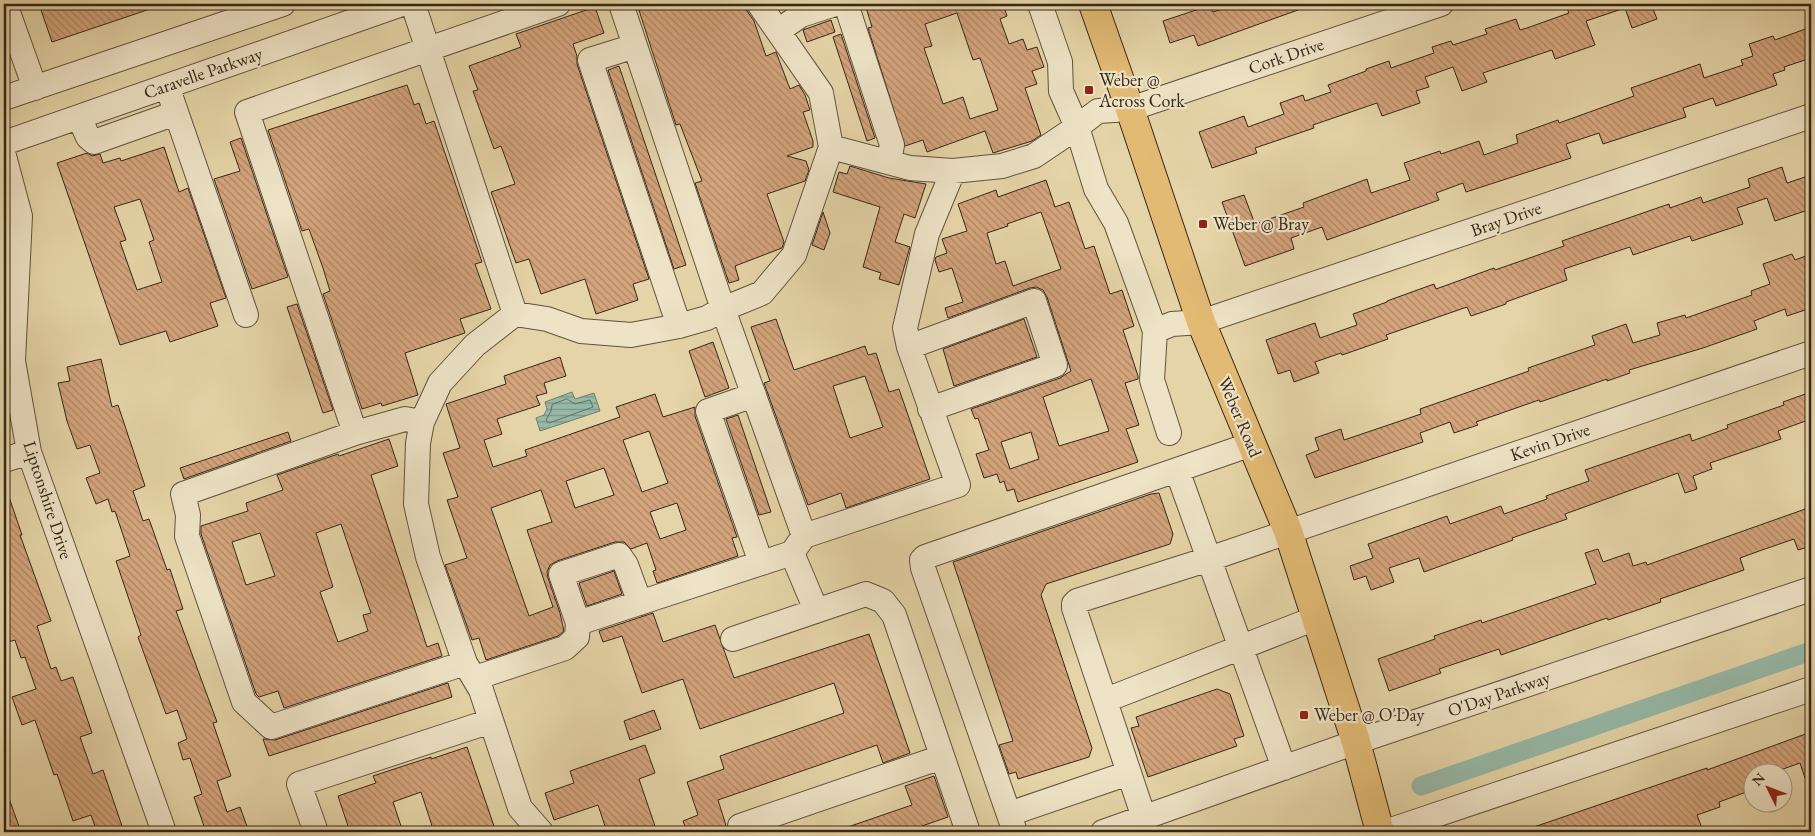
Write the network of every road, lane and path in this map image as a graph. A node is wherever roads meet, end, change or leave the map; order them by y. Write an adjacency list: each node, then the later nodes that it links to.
1 (5, 4): 17 (street)
2 (283, 4): 17 (street)
3 (402, 4): 16 (street, Caravelle Parkway)
4 (413, 4): 15 (street)
5 (558, 4): 15 (street)
6 (621, 4): 14 (street)
7 (760, 4): 13 (street)
8 (835, 4): 13 (street)
9 (846, 4): 27 (street)
10 (1040, 4): 23 (street)
11 (1093, 4): 19 (main road, Weber Road)
12 (1441, 4): 19 (street, Cork Drive)
13 (778, 31): 25 (street)
14 (635, 46): 29 (street); 33 (street)
15 (428, 48): 30 (street); 40 (street)
16 (167, 86): 20 (street); 22 (street, Caravelle Parkway)
17 (35, 88): 18 (street)
18 (4, 98)
19 (1130, 109): 23 (street, Cork Drive); 32 (main road, Weber Road)
20 (176, 112): 22 (street); 31 (street)
21 (1811, 116): 32 (street, Bray Drive)
22 (79, 117): 24 (street, Caravelle Parkway)
23 (1076, 128): 28 (street, Cork Drive); 34 (street)
24 (4, 143)
25 (831, 147): 27 (street, Cork Drive); 29 (street)
26 (4, 156): 43 (street, Liptonshire Drive)
27 (889, 162): 28 (street, Cork Drive)
28 (953, 171): 35 (street)
29 (723, 309): 33 (street); 37 (street)
30 (516, 314): 33 (street); 39 (street)
31 (246, 315)
32 (1201, 322): 34 (street, Bray Drive); 42 (main road, Weber Road)
33 (679, 326)
34 (1155, 330): 41 (street)
35 (908, 347): 38 (street); 38 (street)
36 (1811, 353): 46 (street, Kevin Drive)
37 (754, 395): 47 (street); 49 (street)
38 (930, 409): 47 (street)
39 (422, 422): 40 (street); 57 (street)
40 (356, 433): 57 (street)
41 (1169, 433)
42 (1252, 444): 45 (street); 46 (main road, Weber Road)
43 (29, 452): 44 (street); 68 (street, Liptonshire Drive)
44 (4, 460)
45 (1177, 470): 48 (street); 66 (street)
46 (1288, 531): 48 (street, Kevin Drive); 53 (main road, Weber Road)
47 (798, 544): 49 (street); 52 (street)
48 (1209, 558): 56 (street); 59 (street, Kevin Drive)
49 (761, 563): 51 (street)
50 (1811, 589): 61 (street, O'Day Parkway)
51 (640, 603): 54 (street); 54 (street)
52 (816, 610): 55 (street); 62 (street)
53 (1316, 618): 56 (street); 61 (main road, Weber Road)
54 (578, 624): 57 (street)
55 (733, 639)
56 (1241, 648): 59 (street); 63 (street)
57 (470, 671): 60 (street)
58 (1811, 689): 74 (street)
59 (1106, 700): 64 (street)
60 (491, 721): 69 (street); 70 (street)
61 (1356, 742): 63 (street, O'Day Parkway); 73 (main road, Weber Road)
62 (942, 757): 67 (street); 71 (street)
63 (1284, 768): 65 (street, O'Day Parkway)
64 (1129, 773): 65 (street); 66 (street)
65 (1144, 818): 72 (street, O'Day Parkway)
66 (1012, 823)
67 (740, 826)
68 (164, 832)
69 (316, 832)
70 (541, 832)
71 (968, 832)
72 (1103, 832)
73 (1380, 832)
74 (1385, 832)

